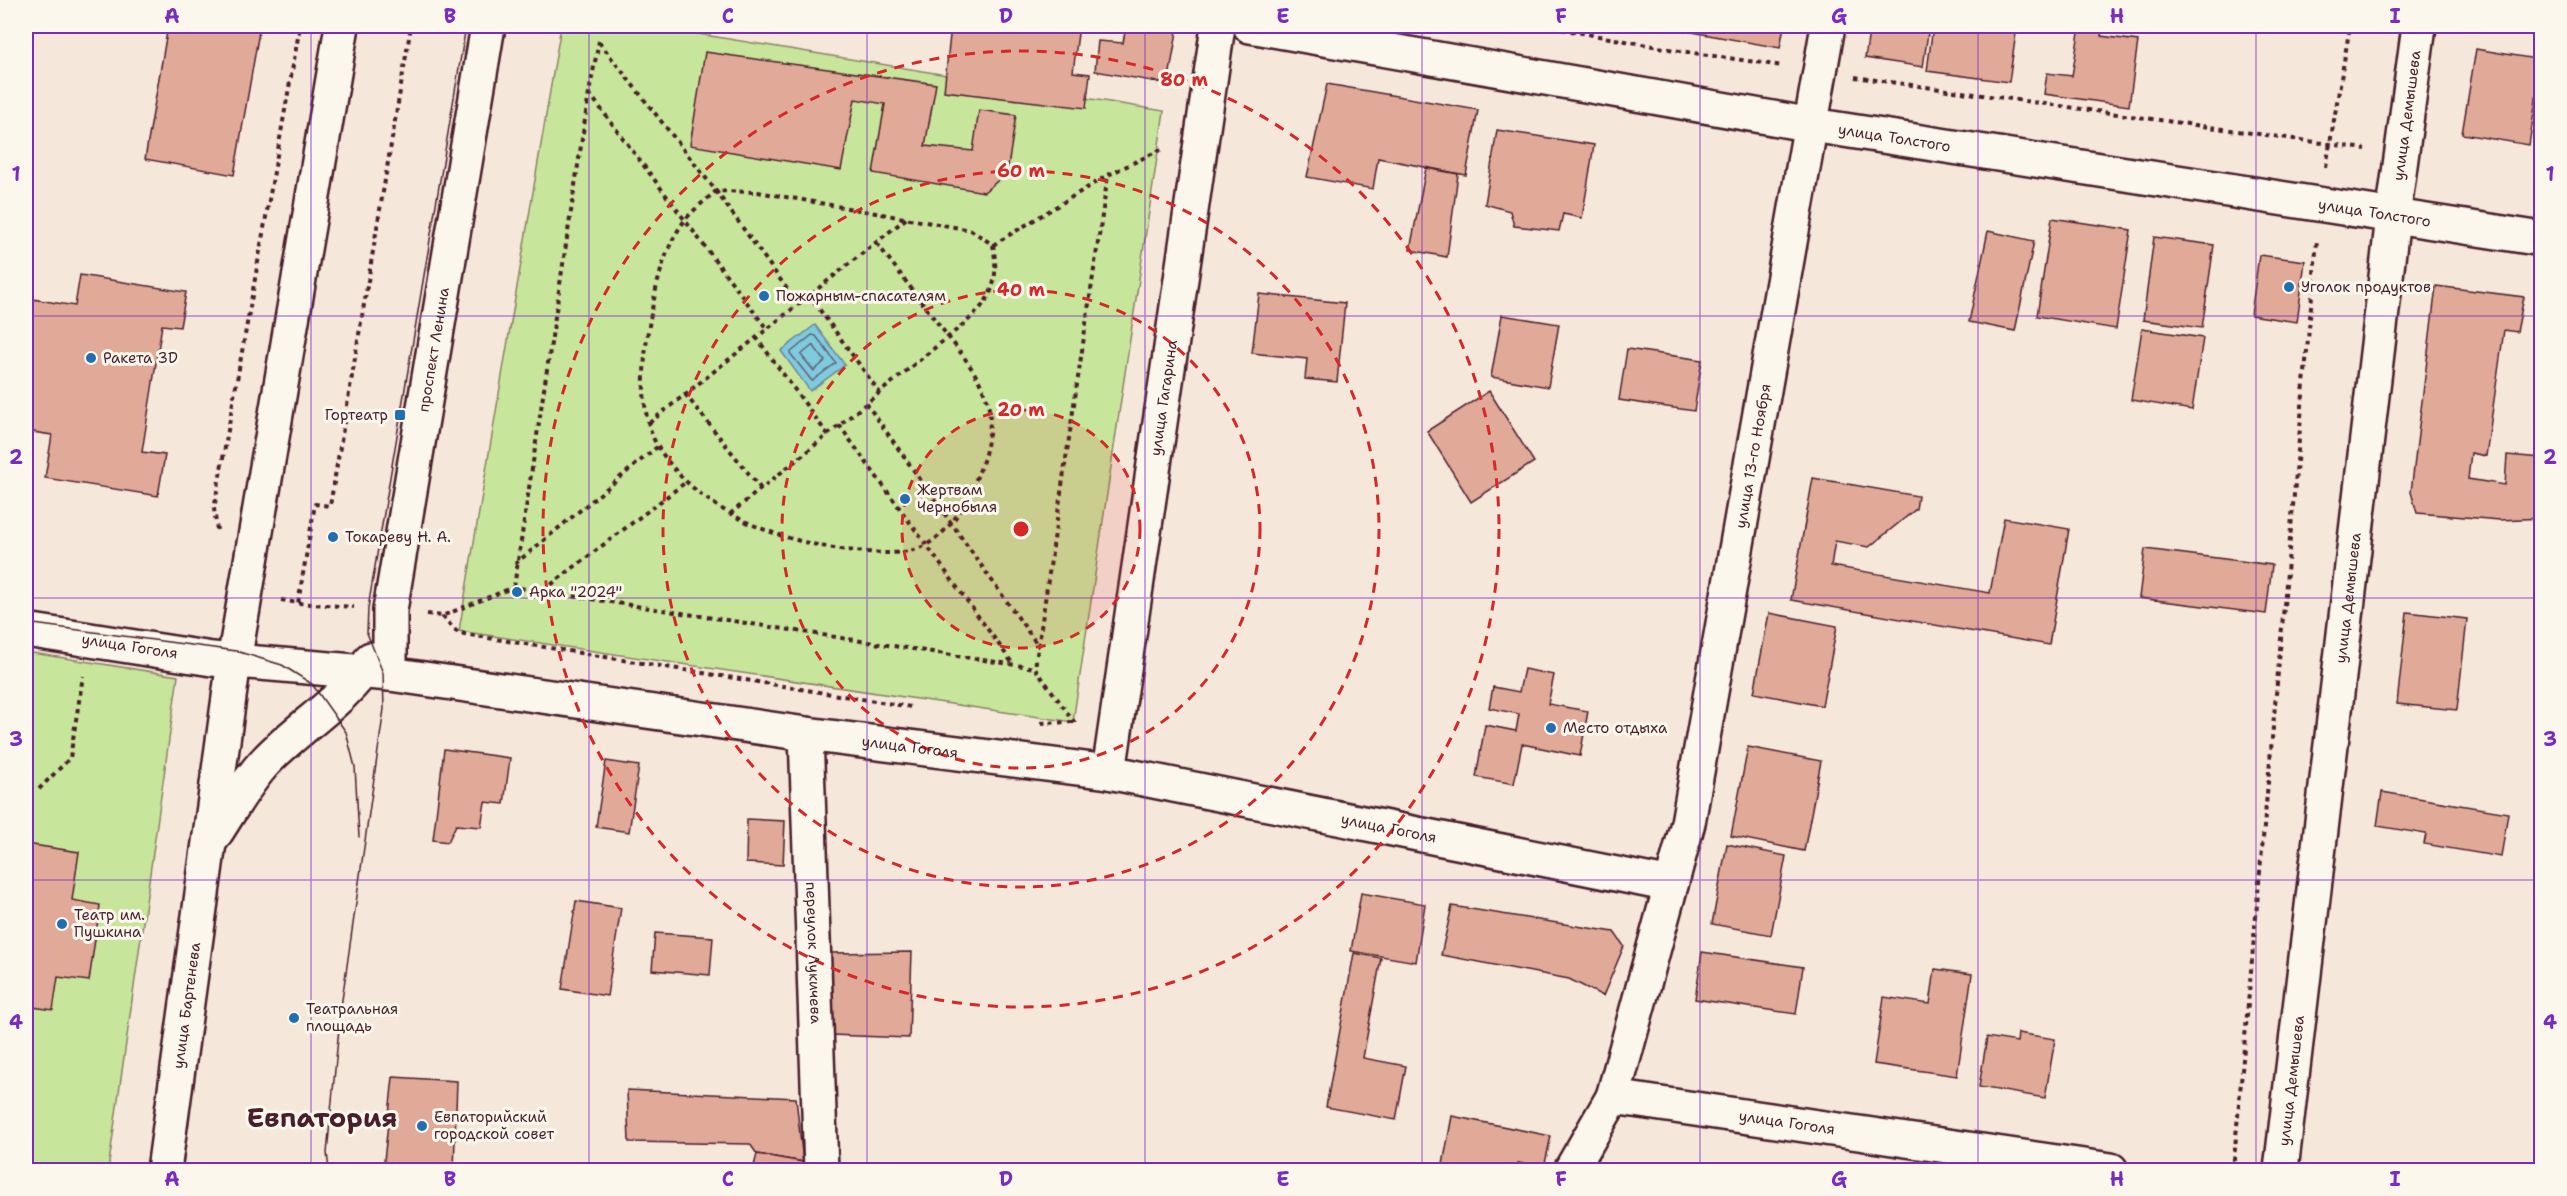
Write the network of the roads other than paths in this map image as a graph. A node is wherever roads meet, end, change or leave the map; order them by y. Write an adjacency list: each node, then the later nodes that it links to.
1 (342, 26): 11 (street)
2 (488, 26): 12 (street, проспект Ленина)
3 (1218, 26): 14 (street, улица Гагарина)
4 (1250, 26): 7 (street, улица Толстого)
5 (1828, 26): 7 (street, улица 13-го Ноября)
6 (2419, 26): 8 (street, улица Демышева)
7 (1812, 125): 8 (street, улица Толстого); 16 (street, улица 13-го Ноября)
8 (2393, 217): 9 (street, улица Толстого); 22 (street, улица Демышева)
9 (2541, 239)
10 (26, 630): 11 (street, улица Гоголя)
11 (234, 661): 12 (street, улица Гоголя); 15 (street, улица Бартенева)
12 (376, 673): 13 (street, улица Гоголя); 15 (street, проспект Ленина)
13 (806, 734): 14 (street, улица Гоголя); 19 (street, переулок Лукичева)
14 (1109, 772): 16 (street, улица Гоголя)
15 (211, 841): 18 (street, улица Бартенева)
16 (1671, 885): 17 (street)
17 (1613, 1097): 20 (street); 21 (street, улица Гоголя)
18 (164, 1170)
19 (821, 1170)
20 (1571, 1170)
21 (2111, 1170)
22 (2281, 1170)

